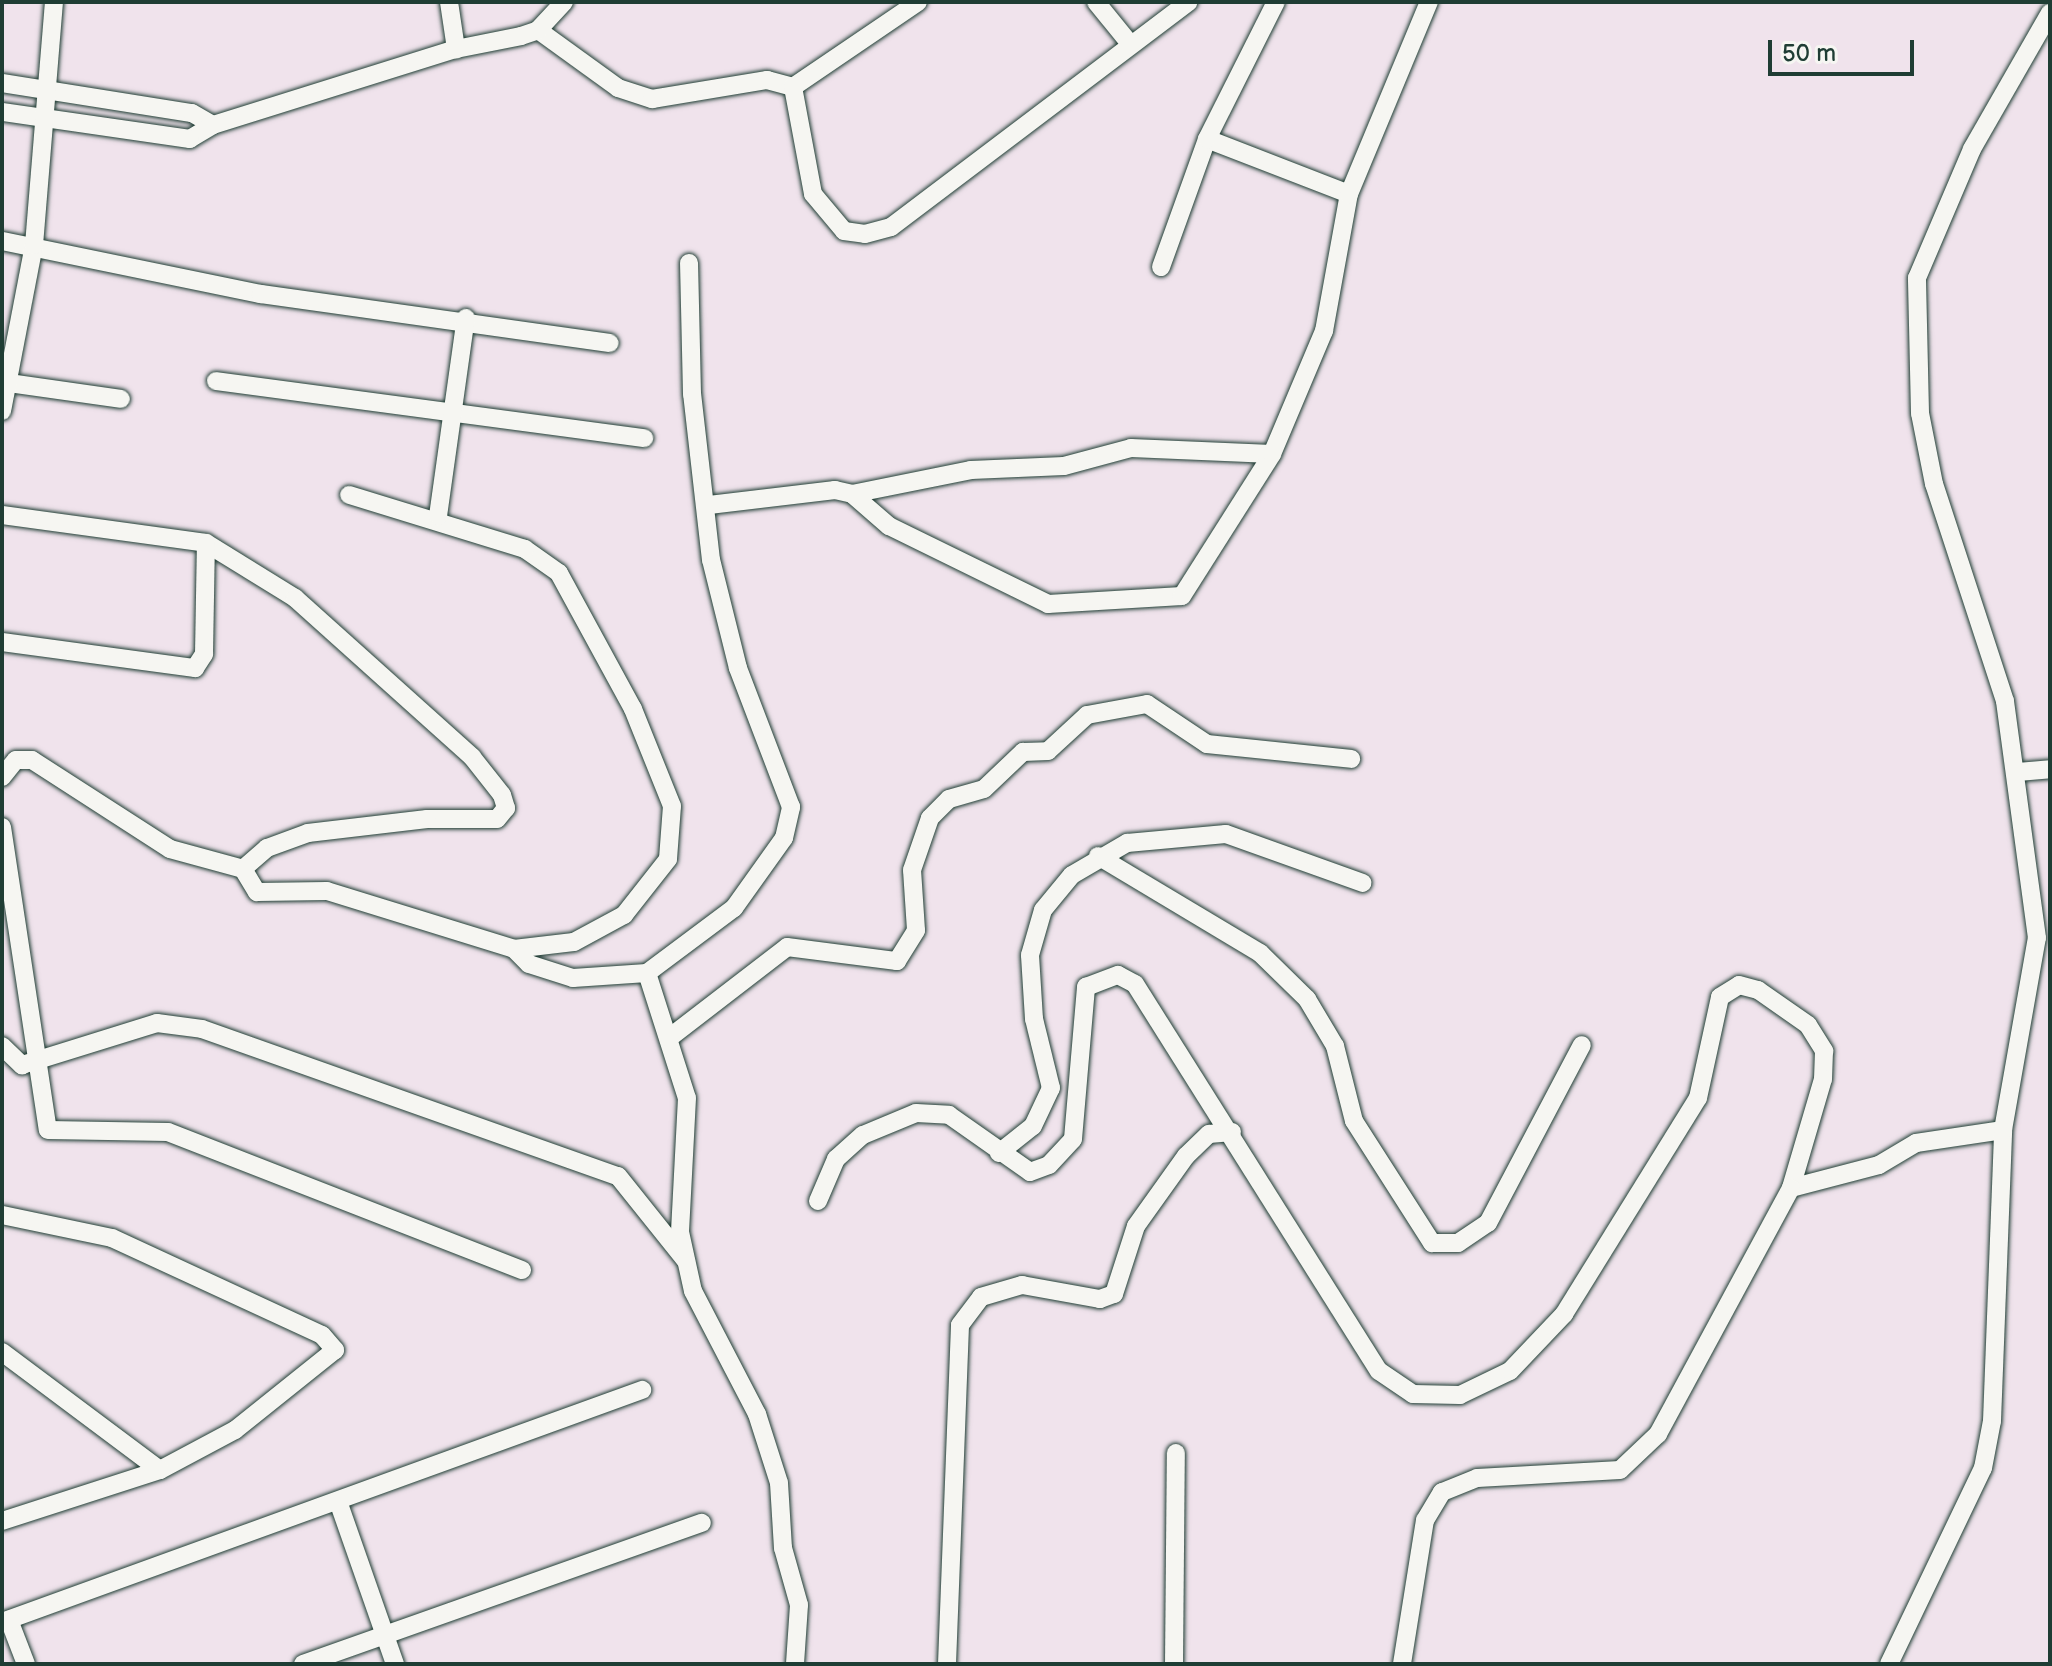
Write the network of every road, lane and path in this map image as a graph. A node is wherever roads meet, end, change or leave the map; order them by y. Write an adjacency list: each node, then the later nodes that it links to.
1 (54, 2): 15 (street)
2 (449, 2): 12 (street)
3 (564, 2): 10 (street)
4 (918, 2): 14 (street)
5 (1096, 2): 11 (street)
6 (1188, 2): 11 (street)
7 (1276, 2): 19 (street)
8 (1429, 2): 20 (street)
9 (2050, 13): 43 (street)
10 (538, 30): 12 (street); 14 (street)
11 (1131, 45): 14 (street)
12 (456, 49): 18 (street)
13 (2, 83): 15 (street)
14 (793, 87)
15 (49, 90): 17 (street); 18 (street)
16 (2, 112): 17 (street)
17 (49, 119): 18 (street); 22 (street)
18 (213, 125)
19 (1207, 139): 20 (street); 24 (street)
20 (1349, 194): 33 (street)
21 (2, 241): 22 (street)
22 (34, 245): 25 (street); 28 (street)
23 (689, 263): 36 (street)
24 (1161, 267)
25 (466, 318): 26 (street); 30 (street)
26 (610, 343)
27 (216, 381): 30 (street)
28 (4, 383): 29 (street); 31 (street)
29 (121, 399)
30 (450, 409): 32 (street); 38 (street)
31 (2, 411)
32 (644, 438)
33 (1272, 454): 34 (street); 34 (street)
34 (852, 494): 36 (street)
35 (349, 495): 38 (street)
36 (709, 505): 50 (street)
37 (2, 515): 39 (street)
38 (438, 516): 49 (street)
39 (206, 543): 40 (street); 47 (street)
40 (2, 642)
41 (1351, 759): 51 (street)
42 (2050, 769): 43 (street)
43 (2018, 772): 55 (street)
44 (2, 777): 47 (street)
45 (2, 827): 54 (street)
46 (1098, 856): 48 (street); 52 (street); 57 (street)
47 (243, 869): 49 (street)
48 (1363, 883)
49 (514, 949): 50 (street)
50 (647, 973): 51 (street)
51 (669, 1038): 61 (street)
52 (1582, 1045)
53 (2, 1046): 54 (street)
54 (33, 1060): 61 (street); 62 (street)
55 (2003, 1130): 58 (street); 79 (street)
56 (1232, 1132): 57 (street); 58 (street); 76 (street)
57 (999, 1153): 59 (street)
58 (1791, 1188): 78 (street)
59 (818, 1201)
60 (2, 1215): 66 (street)
61 (686, 1261): 75 (street)
62 (522, 1270)
63 (2, 1352): 66 (street)
64 (642, 1390): 67 (street)
65 (1176, 1453): 77 (street)
66 (160, 1470): 68 (street)
67 (339, 1504): 70 (street); 71 (street)
68 (2, 1521)
69 (702, 1523): 71 (street)
70 (6, 1621): 72 (street)
71 (386, 1636): 73 (street); 74 (street)
72 (26, 1664)
73 (303, 1664)
74 (395, 1664)
75 (795, 1664)
76 (947, 1664)
77 (1174, 1664)
78 (1402, 1664)
79 (1889, 1664)

